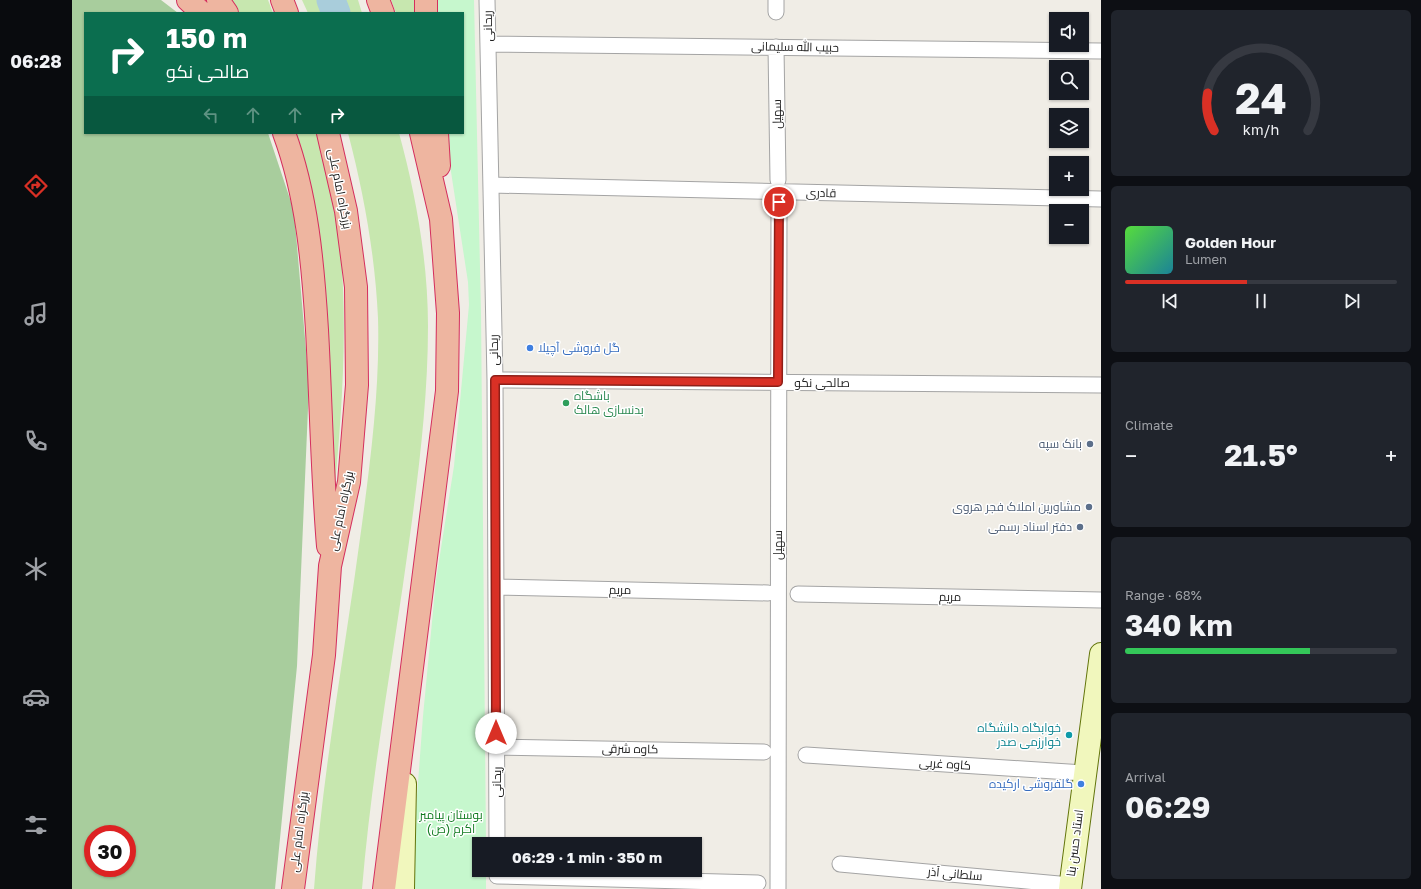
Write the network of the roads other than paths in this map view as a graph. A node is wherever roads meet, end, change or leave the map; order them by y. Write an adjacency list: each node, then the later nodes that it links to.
1 (188, 0): 7 (highway)
2 (218, 0): 8 (highway)
3 (282, 0): 9 (highway)
4 (378, 0): 10 (highway)
5 (426, 0): 11 (highway)
6 (487, 0): 12 (street, ریحانی)
7 (201, 12)
8 (226, 12)
9 (287, 12)
10 (383, 12)
11 (426, 12)
12 (488, 44): 13 (street, حبیب الله سلیمانی); 20 (street, ریحانی)
13 (776, 47): 14 (street, حبیب الله سلیمانی); 19 (street, سهیل)
14 (1101, 51)
15 (284, 134): 27 (highway)
16 (328, 134): 27 (highway, بزرگراه امام علی)
17 (421, 134): 23 (highway)
18 (437, 134): 23 (highway)
19 (778, 180)
20 (492, 186): 21 (street, قادری); 24 (street, ریحانی)
21 (1101, 199)
22 (779, 202): 25 (street, سهیل)
23 (441, 219): 34 (highway)
24 (495, 380): 25 (street, صالحی نکو); 28 (street, ریحانی)
25 (778, 382): 26 (street, صالحی نکو); 47 (street, سهیل)
26 (1101, 385)
27 (330, 566): 44 (highway, بزرگراه امام علی)
28 (496, 587): 29 (street, مریم); 35 (street, ریحانی)
29 (768, 593)
30 (798, 594): 31 (street, مریم)
31 (1101, 600)
32 (1101, 654): 33 (main road, استاد حسن بنا)
33 (1097, 710): 38 (main road, استاد حسن بنا)
34 (406, 717): 45 (highway); 46 (main road)
35 (496, 747): 36 (street, کاوه شرقی); 39 (street, ریحانی)
36 (764, 752)
37 (806, 755): 38 (street, کاوه غربی)
38 (1084, 773): 43 (main road, استاد حسن بنا)
39 (497, 837)
40 (840, 864): 43 (street, سلطانی آذر)
41 (497, 878): 42 (street)
42 (758, 883)
43 (1070, 887)
44 (293, 889)
45 (384, 889)
46 (403, 889)
47 (778, 889)

